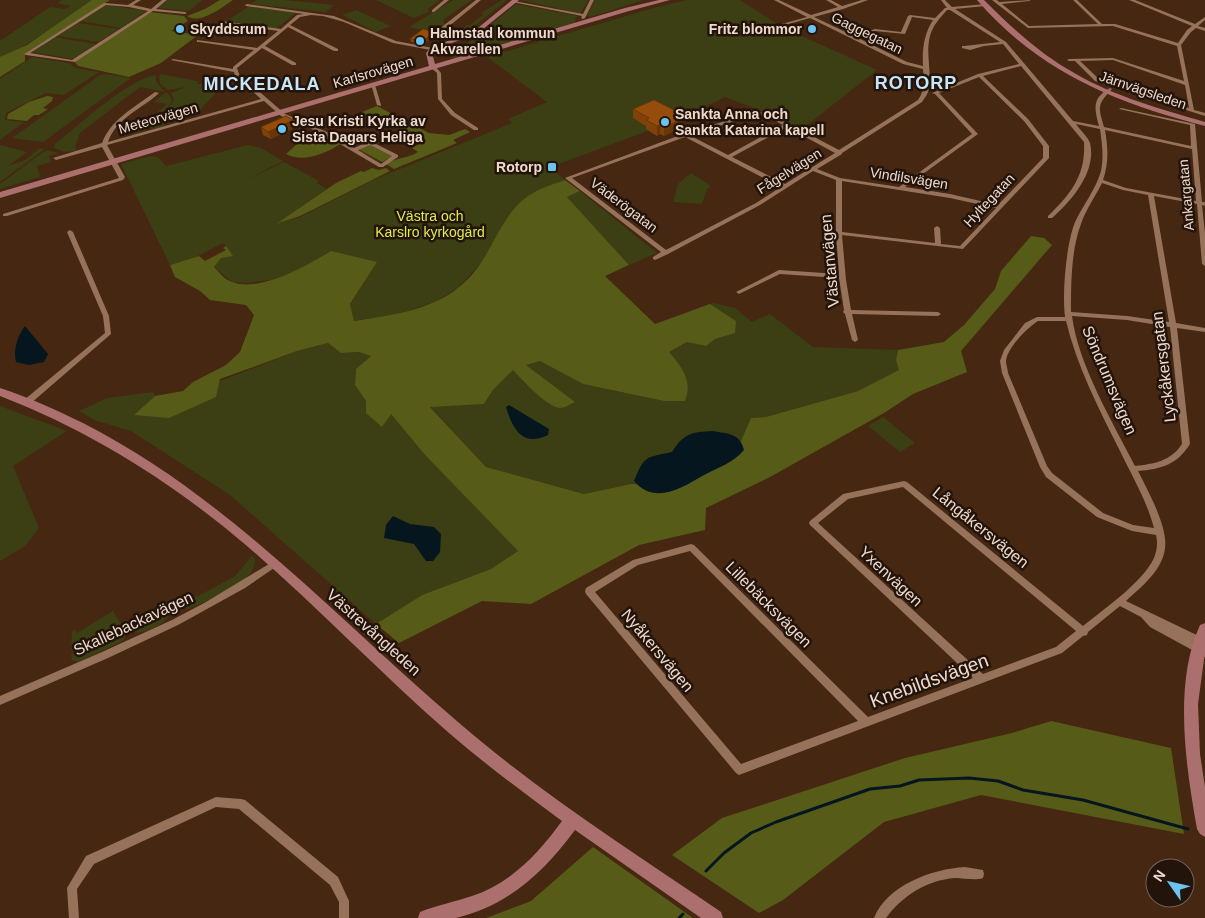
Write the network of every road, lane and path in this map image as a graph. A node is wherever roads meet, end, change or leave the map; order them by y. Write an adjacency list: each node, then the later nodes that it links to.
1 (112, 0): 19 (street)
2 (139, 0): 22 (street)
3 (165, 0): 25 (street)
4 (447, 0): 26 (street)
5 (479, 0): 41 (street)
6 (592, 0): 29 (street)
7 (667, 0): 17 (street, Karlsrovägen)
8 (776, 0): 30 (street, Gaggegatan)
9 (828, 0): 23 (street)
10 (866, 0): 23 (street)
11 (943, 0): 24 (street)
12 (994, 0): 20 (street)
13 (1029, 0): 20 (street)
14 (1075, 0): 36 (street)
15 (1130, 0): 38 (street)
16 (515, 1): 29 (street); 48 (street)
17 (653, 1): 34 (street, Karlsrovägen)
18 (983, 2): 24 (street); 61 (street, Järnvägsleden)
19 (105, 4): 22 (street); 25 (street)
20 (1000, 4): 36 (street)
21 (247, 5): 28 (street)
22 (129, 6): 25 (street)
23 (842, 8): 30 (street)
24 (950, 8): 32 (street); 44 (street)
25 (152, 10): 27 (street)
26 (433, 11)
27 (185, 13)
28 (307, 13): 35 (street); 48 (street)
29 (583, 15): 34 (street)
30 (810, 18): 37 (street); 42 (street, Gaggegatan)
31 (1205, 18): 38 (street)
32 (937, 19): 42 (street); 56 (street)
33 (224, 22): 39 (street)
34 (588, 22): 55 (street, Karlsrovägen)
35 (287, 25): 39 (street); 49 (street)
36 (1101, 25): 45 (street)
37 (780, 26)
38 (1196, 27): 40 (street); 45 (street)
39 (280, 30): 47 (street)
40 (1204, 30)
41 (440, 31)
42 (854, 38): 56 (street, Gaggegatan)
43 (199, 41): 47 (street)
44 (1004, 43): 46 (street); 54 (street)
45 (1178, 44): 59 (street)
46 (982, 46)
47 (259, 48): 53 (street); 57 (street)
48 (431, 49): 55 (street)
49 (336, 50)
50 (173, 60): 57 (street)
51 (1069, 60): 52 (street)
52 (1076, 60): 59 (street); 68 (street)
53 (294, 64)
54 (1023, 64): 58 (street); 71 (street)
55 (433, 68): 60 (street, Karlsrovägen); 75 (street)
56 (924, 68): 62 (street)
57 (234, 71): 65 (street)
58 (980, 75): 63 (street); 92 (street, Hyltegatan)
59 (1187, 84): 68 (street)
60 (372, 85): 66 (street); 69 (street, Karlsrovägen)
61 (1108, 91): 72 (street, Järnvägsleden); 74 (street, Söndrumsvägen)
62 (927, 92): 63 (street); 80 (street, Fågelvägen)
63 (937, 93): 88 (street)
64 (157, 94): 77 (street)
65 (266, 99): 69 (street); 77 (street, Meteorvägen)
66 (379, 105)
67 (1121, 109): 78 (street, Ankargatan)
68 (1192, 110): 70 (street)
69 (282, 112): 79 (street); 83 (street, Karlsrovägen)
70 (1205, 115)
71 (1071, 122): 74 (street); 94 (street)
72 (1205, 123)
73 (786, 125): 76 (street); 80 (street); 81 (street)
74 (1102, 128): 78 (street); 86 (street, Söndrumsvägen)
75 (476, 129)
76 (685, 135): 81 (street); 99 (street, Väderögatan)
77 (104, 145): 82 (street, Meteorvägen); 83 (street)
78 (1194, 148): 91 (street, Ankargatan)
79 (353, 150): 79 (street)
80 (840, 154): 84 (street, Fågelvägen)
81 (728, 157): 87 (street)
82 (56, 158)
83 (112, 161): 90 (street, Karlsrovägen); 93 (street)
84 (816, 170): 85 (street, Vindilsvägen); 87 (street, Fågelvägen)
85 (839, 179): 88 (street, Vindilsvägen); 97 (street, Västanvägen)
86 (1102, 181): 89 (street); 106 (street, Söndrumsvägen)
87 (786, 187): 99 (street, Fågelvägen)
88 (902, 188): 92 (street, Vindilsvägen)
89 (1151, 194): 91 (street); 107 (street, Lyckåkersgatan)
90 (0, 195)
91 (1202, 203): 101 (street, Ankargatan)
92 (999, 207): 98 (street, Hyltegatan)
93 (5, 215)
94 (1050, 217)
95 (937, 228): 98 (street)
96 (70, 232): 111 (street)
97 (838, 233): 98 (street, Hyltegatan); 102 (street, Västanvägen)
98 (938, 245)
99 (666, 253): 100 (street, Fågelvägen)
100 (655, 258)
101 (1205, 264)
102 (842, 276): 103 (street); 104 (street, Västanvägen)
103 (739, 292)
104 (846, 312): 105 (street); 109 (street, Västanvägen)
105 (938, 314)
106 (1068, 317): 107 (street); 112 (street, Söndrumsvägen); 114 (street)
107 (1173, 325): 108 (street); 112 (street, Lyckåkersgatan)
108 (1205, 330)
109 (855, 340)
110 (0, 392): 111 (street, Västrevångleden)
111 (27, 402): 116 (street, Västrevångleden)
112 (1133, 469): 114 (street, Söndrumsvägen)
113 (846, 496): 118 (street, Långåkersvägen); 120 (street, Yxenvägen)
114 (1160, 532): 117 (street, Söndrumsvägen)
115 (636, 562): 122 (street, Lillebäcksvägen); 123 (street, Nyåkersvägen)
116 (274, 564): 121 (street, Skallebackavägen); 124 (street, Västrevångleden)
117 (1119, 602): 118 (street, Knebildsvägen); 119 (street)
118 (1084, 632): 120 (street, Knebildsvägen)
119 (1203, 643): 125 (street)
120 (981, 679): 122 (street, Knebildsvägen)
121 (0, 701)
122 (866, 722): 123 (street, Knebildsvägen)
123 (739, 770)
124 (573, 819): 129 (street); 130 (street, Västrevångleden)
125 (1205, 829)
126 (979, 874): 131 (street)
127 (74, 918): 128 (street)
128 (344, 918)
129 (426, 918)
130 (715, 918)
131 (879, 918)

